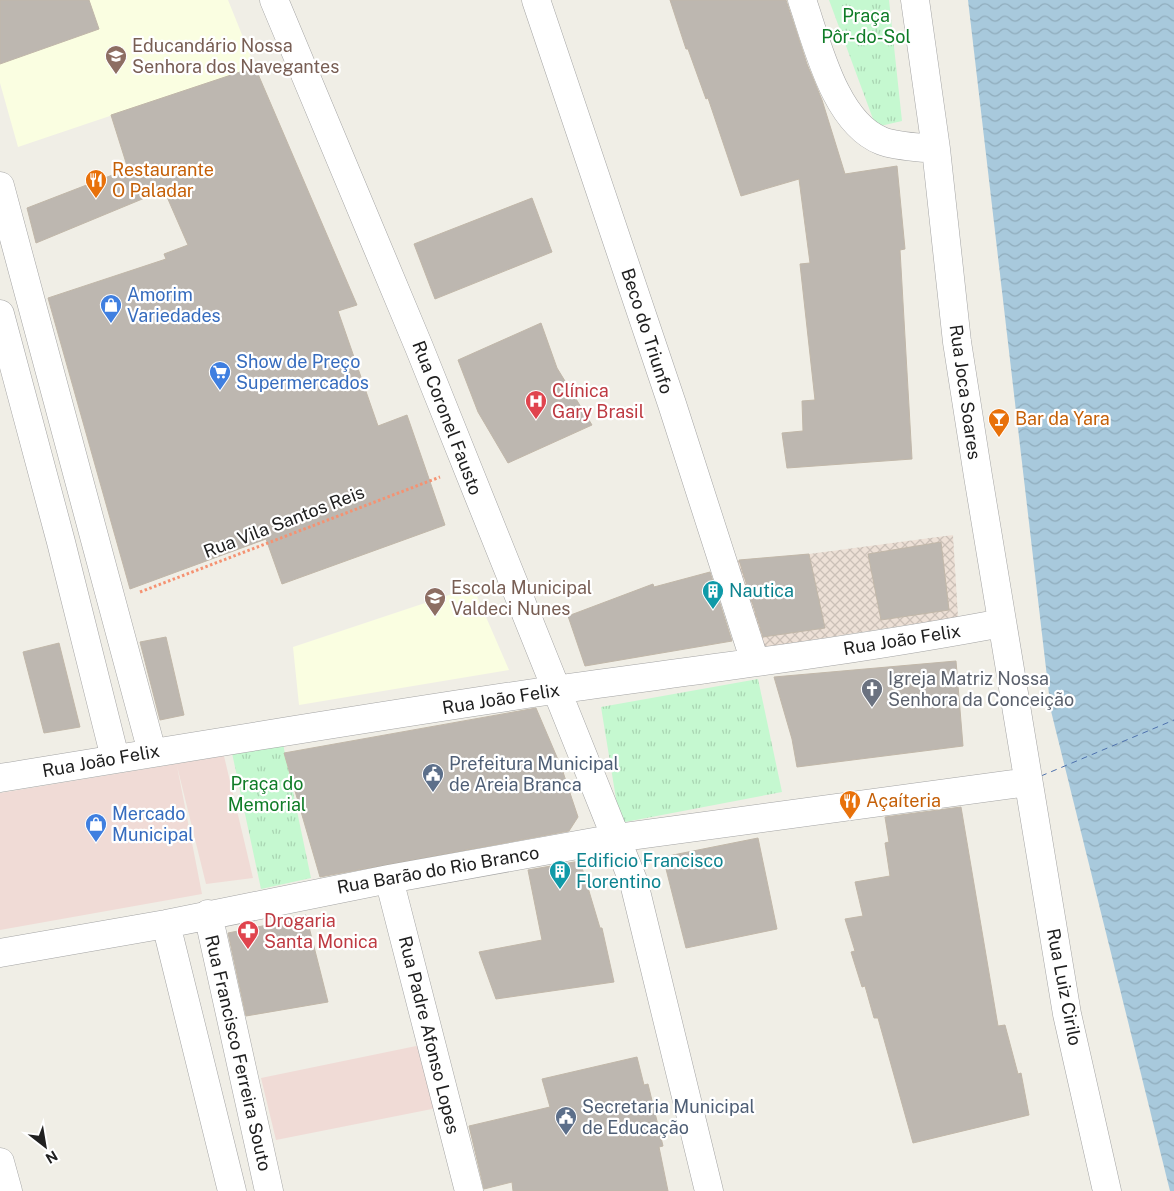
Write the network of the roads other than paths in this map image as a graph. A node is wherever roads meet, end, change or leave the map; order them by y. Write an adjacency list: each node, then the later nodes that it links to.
1 (274, 0): 16 (street, Rua Coronel Fausto)
2 (536, 0): 15 (street, Beco do Triunfo)
3 (802, 0): 5 (street)
4 (915, 0): 5 (street, Rua Joca Soares)
5 (936, 149): 14 (street, Rua Joca Soares)
6 (0, 186): 8 (street)
7 (0, 314): 9 (street)
8 (42, 347): 9 (street); 10 (street)
9 (12, 356): 11 (street)
10 (73, 459): 11 (street); 12 (street)
11 (41, 467): 13 (street)
12 (92, 533): 13 (street); 17 (street)
13 (61, 542): 18 (street)
14 (1002, 623): 15 (street, Rua João Felix); 20 (street, Rua Joca Soares)
15 (755, 662): 16 (street, Rua João Felix)
16 (555, 690): 17 (street, Rua João Felix); 21 (street, Rua Coronel Fausto)
17 (152, 752): 18 (street, Rua João Felix)
18 (115, 758): 19 (street, Rua João Felix)
19 (0, 778)
20 (1028, 782): 21 (street, Rua Barão do Rio Branco); 32 (street, Rua Luiz Cirilo)
21 (616, 838): 22 (street, Rua Barão do Rio Branco); 31 (street, Rua Coronel Fausto)
22 (389, 879): 23 (street, Rua Barão do Rio Branco); 30 (street, Rua Padre Afonso Lopes)
23 (208, 914): 24 (street, Rua Barão do Rio Branco); 29 (street, Rua Francisco Ferreira Souto)
24 (166, 924): 25 (street, Rua Barão do Rio Branco); 28 (street)
25 (0, 953)
26 (0, 1162): 27 (street)
27 (8, 1191)
28 (232, 1191)
29 (269, 1191)
30 (469, 1191)
31 (709, 1191)
32 (1107, 1191)

